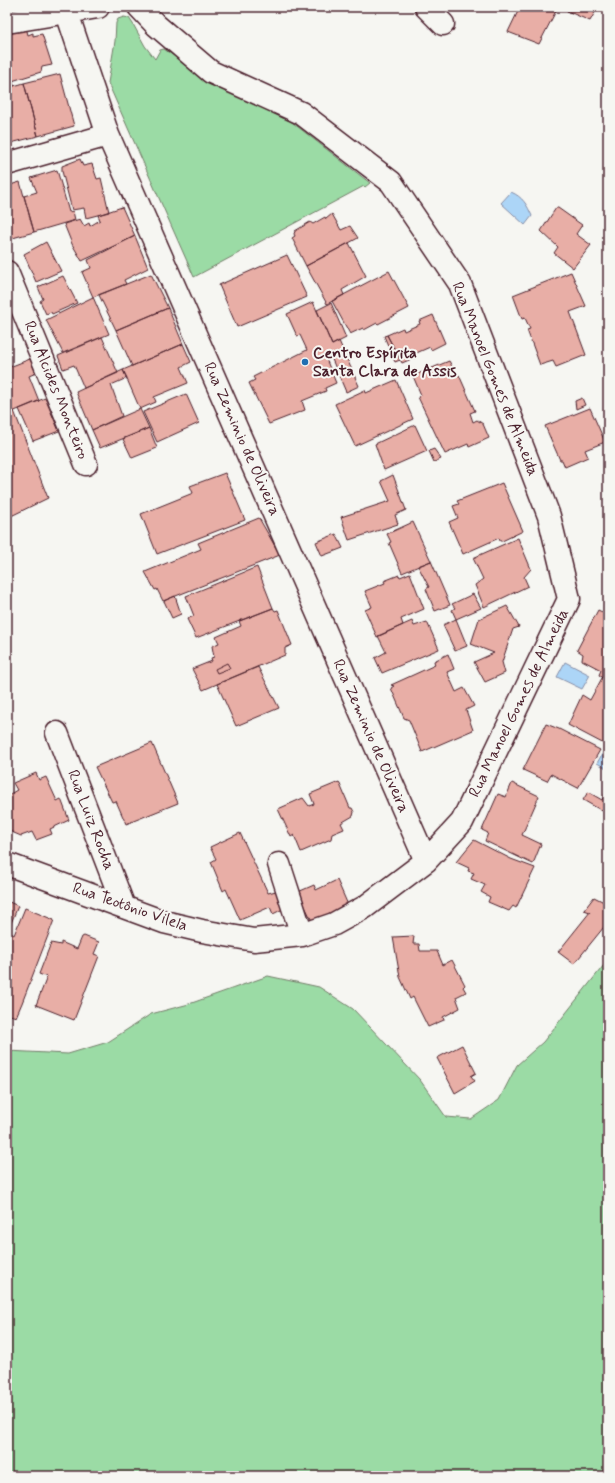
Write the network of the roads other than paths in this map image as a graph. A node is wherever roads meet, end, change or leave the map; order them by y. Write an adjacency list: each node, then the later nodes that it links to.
1 (98, 7): 4 (street)
2 (139, 7): 12 (street, Rua Manoel Gomes de Almeida)
3 (426, 7): 6 (street)
4 (67, 13): 5 (street); 7 (street, Rua Zeminio de Oliveira)
5 (7, 22)
6 (443, 24)
7 (108, 135): 8 (street); 12 (street, Rua Zeminio de Oliveira)
8 (7, 164)
9 (7, 272): 10 (street, Rua Alcides Monteiro)
10 (86, 464)
11 (57, 733): 15 (street, Rua Luiz Rocha)
12 (426, 862): 16 (street, Rua Teotônio Vilela)
13 (7, 864): 15 (street, Rua Teotônio Vilela)
14 (279, 864): 16 (street)
15 (124, 907): 16 (street, Rua Teotônio Vilela)
16 (302, 935)

